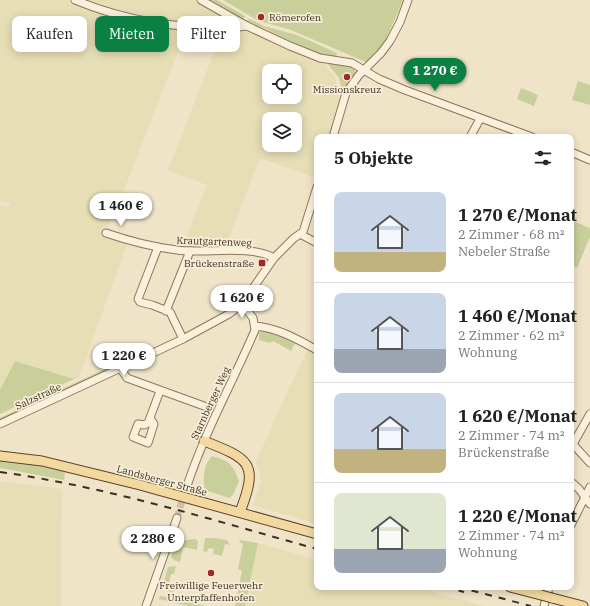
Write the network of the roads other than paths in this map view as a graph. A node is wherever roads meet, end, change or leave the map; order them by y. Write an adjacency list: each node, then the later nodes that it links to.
1 (75, 0): 4 (street)
2 (201, 0): 4 (street)
3 (408, 0): 5 (street)
4 (247, 26): 5 (street)
5 (364, 70): 6 (street); 7 (street)
6 (480, 119): 8 (street); 9 (street)
7 (335, 134)
8 (472, 134)
9 (523, 134)
10 (574, 153): 11 (street)
11 (590, 160)
12 (314, 197): 14 (street)
13 (106, 232): 16 (street, Krautgartenweg)
14 (300, 234): 15 (street); 18 (street, Salzstraße)
15 (314, 241)
16 (158, 247): 17 (street, Krautgartenweg); 20 (street)
17 (190, 251): 18 (street, Krautgartenweg); 20 (street)
18 (274, 258): 19 (street, Salzstraße)
19 (242, 304): 21 (street); 22 (street, Salzstraße)
20 (166, 311): 22 (street)
21 (255, 326): 23 (street); 31 (street, Starnberger Weg)
22 (183, 339): 24 (street, Salzstraße)
23 (314, 348)
24 (120, 368): 25 (street); 29 (street, Salzstraße)
25 (160, 391): 26 (street); 28 (street)
26 (204, 406)
27 (590, 414): 30 (street)
28 (150, 418)
29 (0, 424)
30 (574, 440)
31 (204, 441): 37 (street, Starnberger Weg); 40 (main road)
32 (574, 445): 34 (street)
33 (0, 456): 40 (main road, Landsberger Straße)
34 (590, 463)
35 (574, 485): 38 (street)
36 (590, 487): 38 (street)
37 (186, 489)
38 (585, 497): 39 (street); 42 (street)
39 (590, 504)
40 (240, 512): 43 (main road, Landsberger Straße)
41 (177, 518): 46 (street)
42 (574, 519)
43 (314, 533)
44 (522, 590): 48 (main road, bridge)
45 (548, 590): 47 (street)
46 (146, 606)
47 (544, 606)
48 (583, 606)

